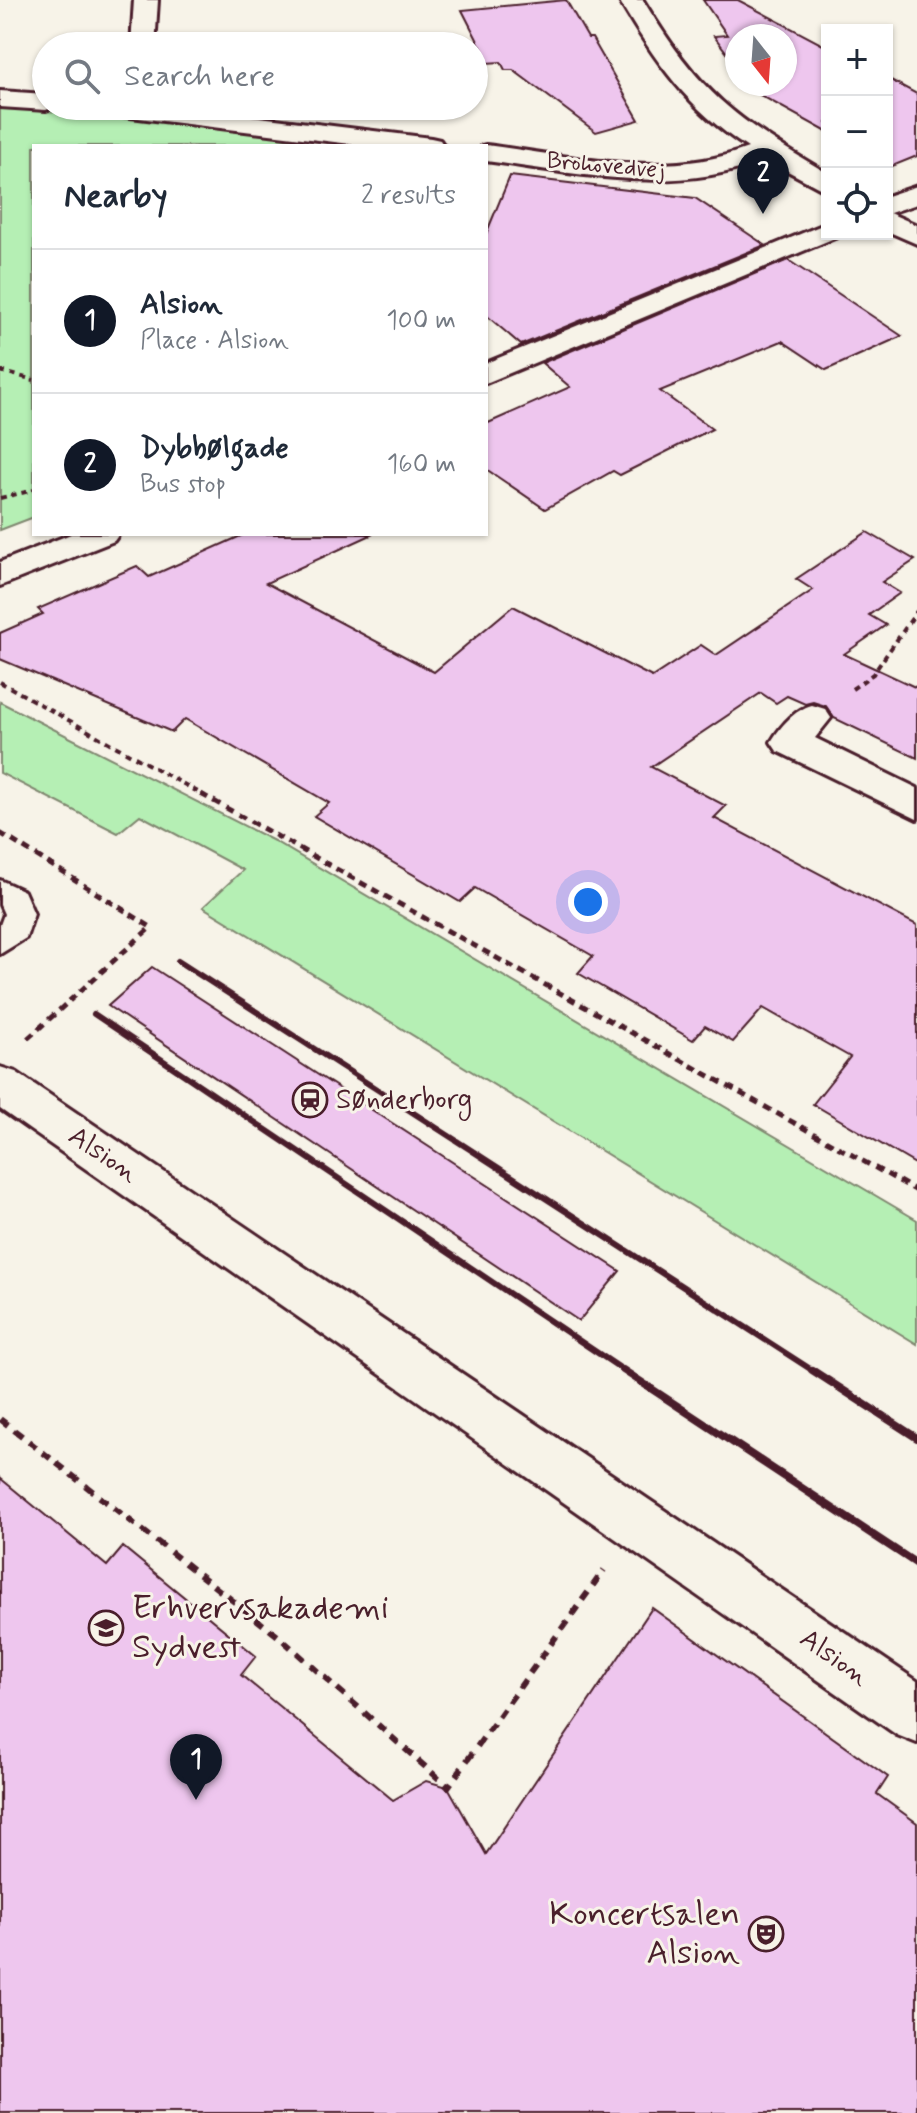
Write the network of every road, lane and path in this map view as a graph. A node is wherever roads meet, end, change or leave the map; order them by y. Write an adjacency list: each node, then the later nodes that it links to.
1 (146, 0): 3 (street)
2 (631, 0): 8 (street)
3 (144, 32)
4 (0, 99): 5 (street)
5 (32, 101)
6 (237, 120): 7 (street)
7 (416, 144)
8 (770, 149): 9 (street, Brohovedvej); 10 (street)
9 (488, 153)
10 (821, 180)
11 (917, 194): 12 (street)
12 (893, 204)
13 (893, 223): 15 (street)
14 (821, 234): 17 (street)
15 (917, 236)
16 (0, 371): 18 (path)
17 (488, 373)
18 (32, 379)
19 (32, 490): 20 (path)
20 (0, 498)
21 (97, 536): 22 (street)
22 (0, 575)
23 (917, 611): 25 (path)
24 (0, 682): 31 (path)
25 (812, 718): 26 (street)
26 (917, 805)
27 (0, 833): 30 (path)
28 (0, 891): 29 (lane)
29 (0, 942)
30 (11, 1064): 33 (street, Alsion)
31 (917, 1191)
32 (0, 1419): 33 (path)
33 (638, 1522): 34 (street, Alsion)
34 (917, 1715)

